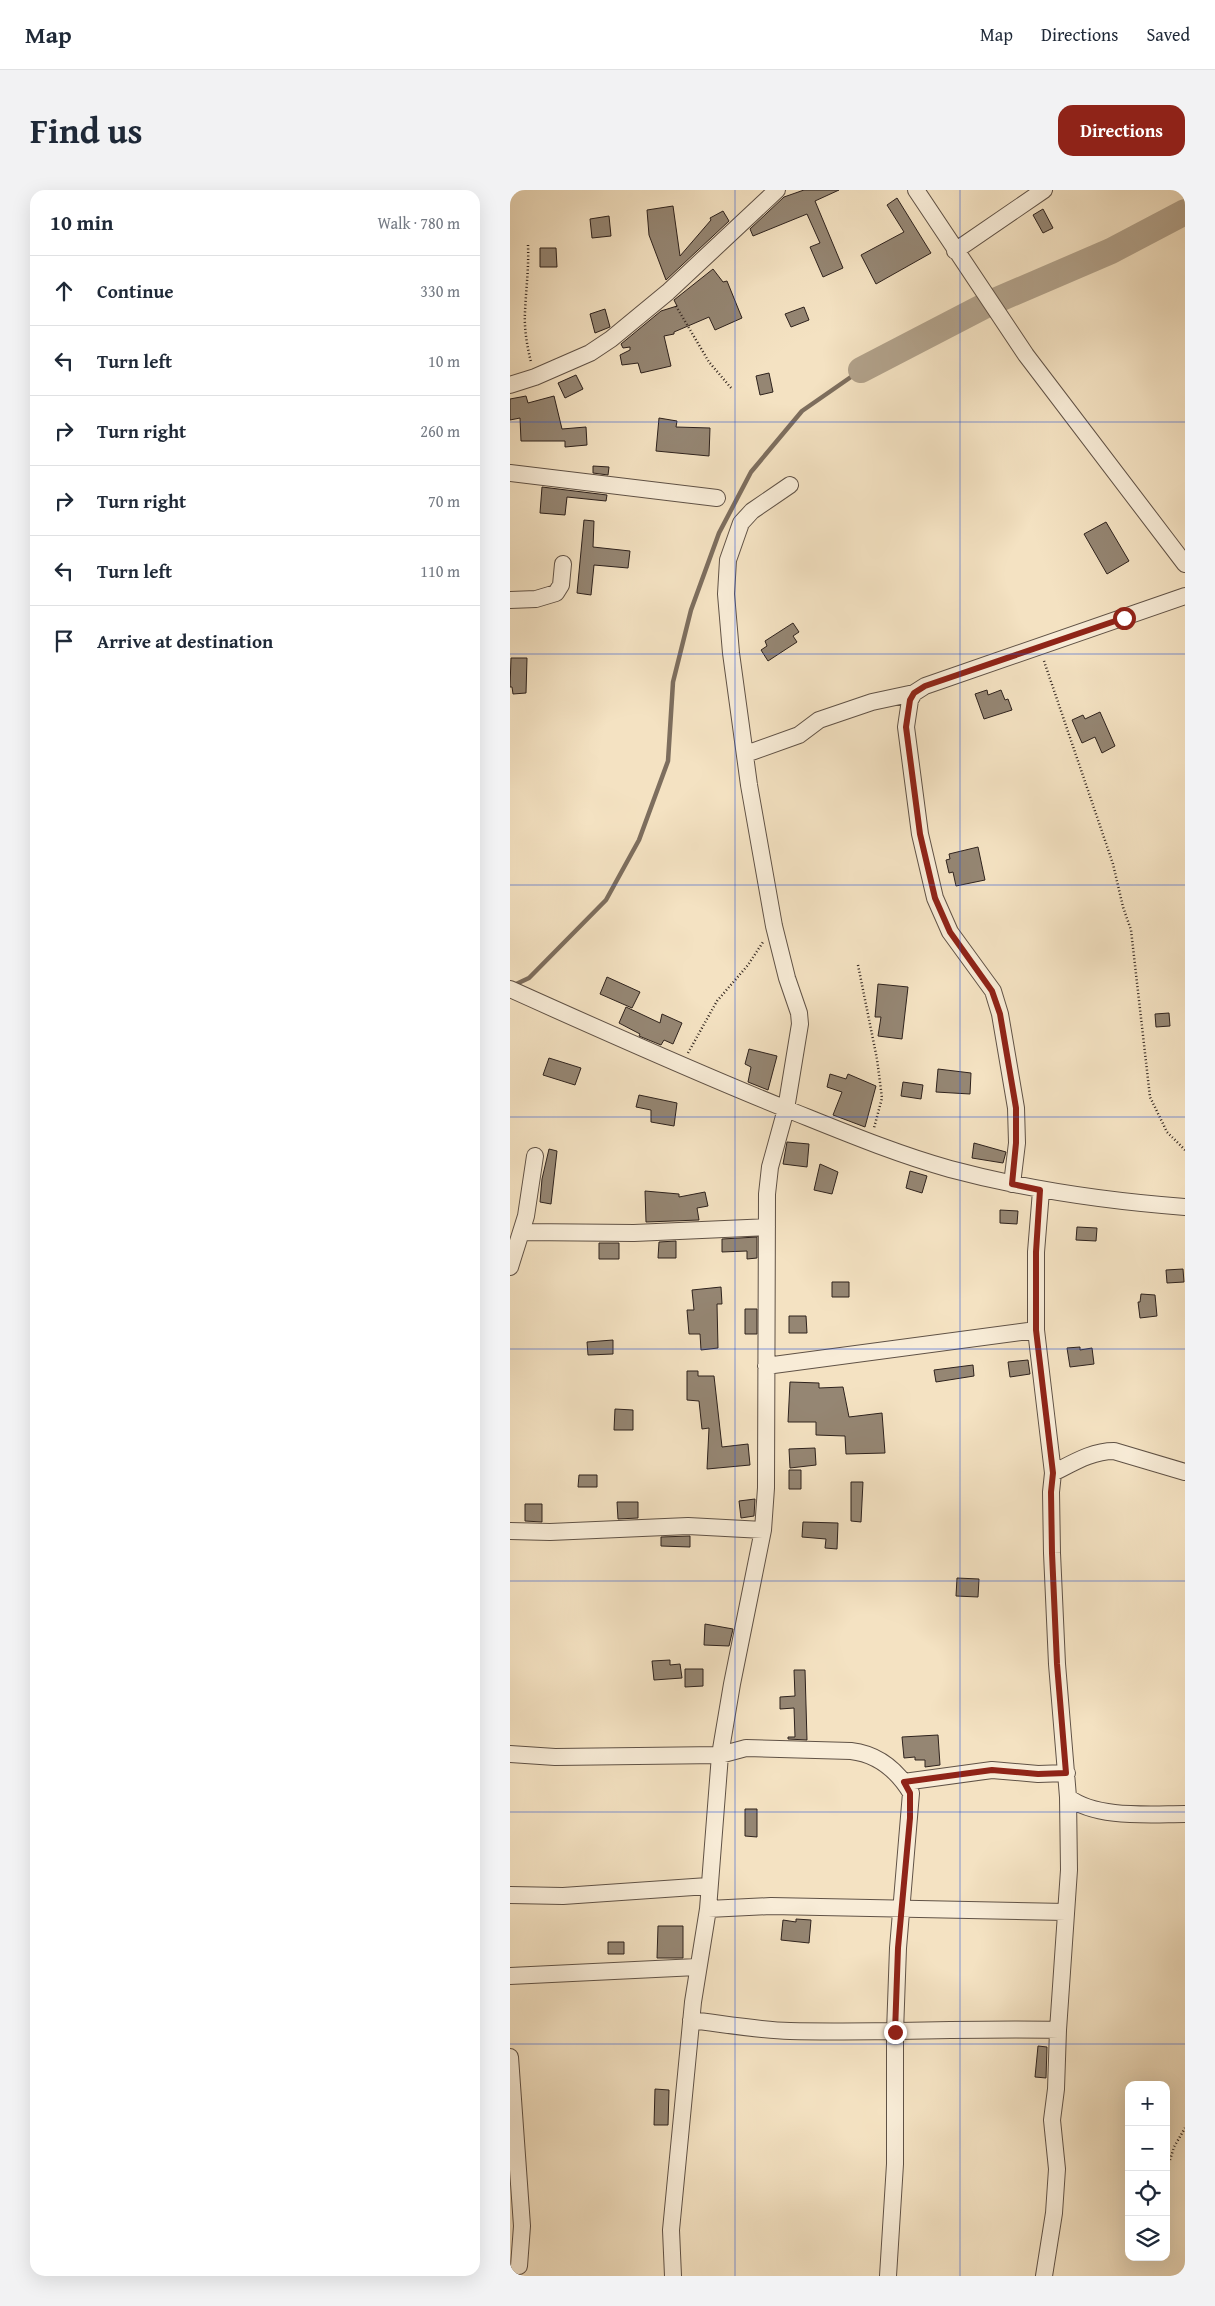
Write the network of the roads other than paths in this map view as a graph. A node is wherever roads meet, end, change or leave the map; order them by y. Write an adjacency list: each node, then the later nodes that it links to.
1 (777, 190): 5 (street)
2 (916, 190): 4 (street)
3 (1044, 190): 4 (street)
4 (955, 251): 10 (street)
5 (510, 385)
6 (510, 473): 8 (street)
7 (790, 485): 14 (street)
8 (717, 498)
9 (563, 564): 12 (street)
10 (1185, 564)
11 (1185, 596): 13 (street)
12 (510, 600)
13 (914, 693): 14 (street); 18 (street)
14 (746, 754): 16 (street)
15 (510, 990): 16 (street)
16 (786, 1109): 18 (street); 21 (street)
17 (535, 1156): 22 (street)
18 (1012, 1184): 19 (street)
19 (1040, 1190): 20 (street); 24 (street)
20 (1185, 1207)
21 (766, 1227): 22 (street); 25 (street)
22 (522, 1232): 23 (street)
23 (510, 1267)
24 (1036, 1330): 25 (street); 27 (street)
25 (766, 1366): 28 (street)
26 (1185, 1472): 27 (street)
27 (1053, 1473): 32 (street)
28 (763, 1530): 29 (street); 31 (street)
29 (510, 1531)
30 (510, 1754): 31 (street)
31 (720, 1755): 33 (street); 36 (street)
32 (1066, 1773): 33 (street); 34 (street)
33 (904, 1782): 39 (street)
34 (1068, 1797): 35 (street); 40 (street)
35 (1185, 1814)
36 (708, 1886): 37 (street); 38 (street)
37 (510, 1895)
38 (708, 1909): 39 (street); 41 (street)
39 (902, 1910): 40 (street); 45 (street)
40 (1066, 1912): 44 (street)
41 (697, 1967): 42 (street); 43 (street)
42 (510, 1976)
43 (691, 2020): 45 (street); 48 (street)
44 (1058, 2030): 45 (street); 50 (street)
45 (895, 2032): 49 (street)
46 (510, 2057): 47 (street)
47 (519, 2266)
48 (673, 2276)
49 (888, 2276)
50 (1044, 2276)

